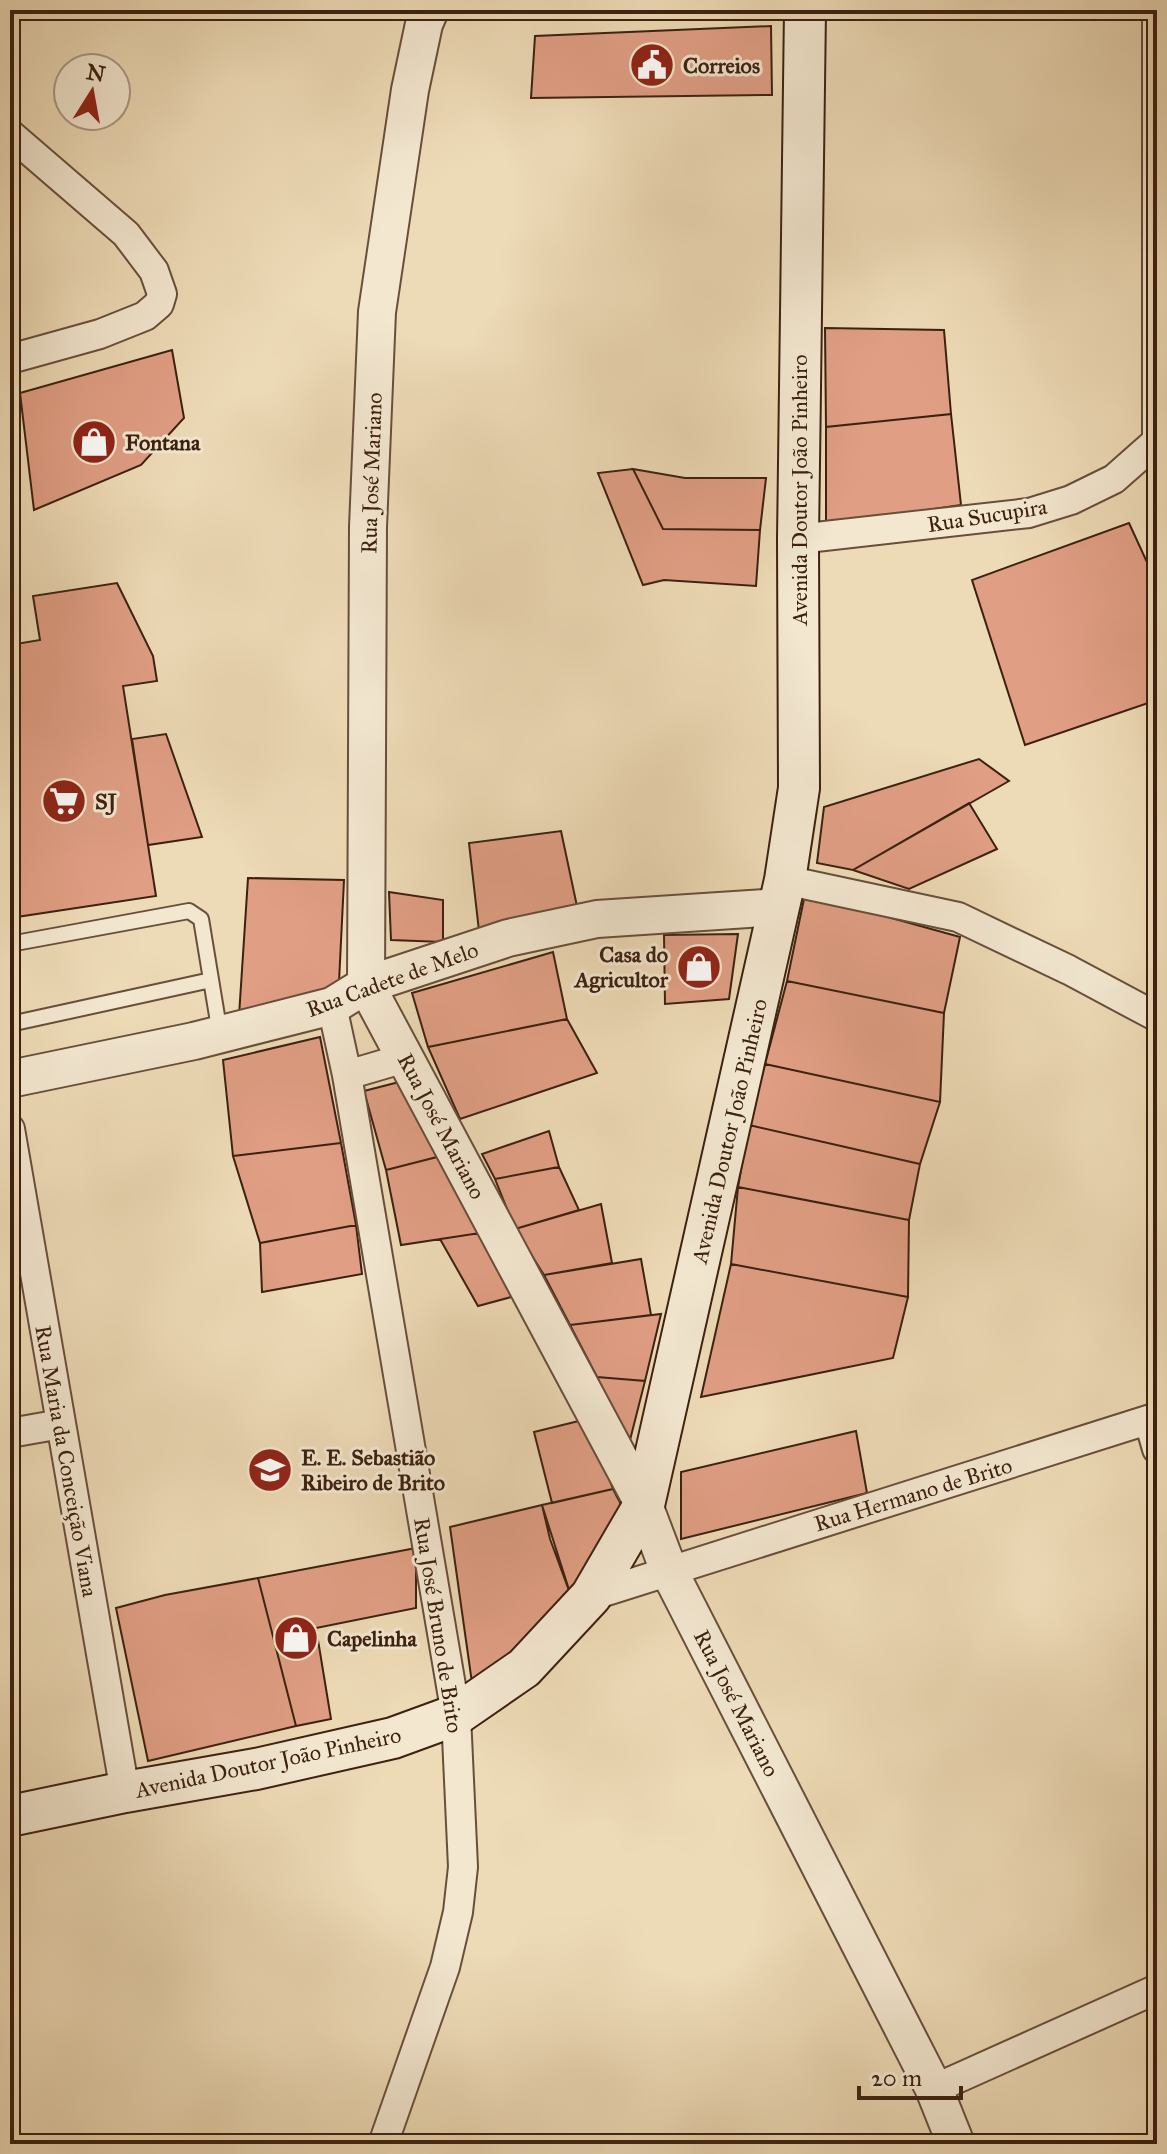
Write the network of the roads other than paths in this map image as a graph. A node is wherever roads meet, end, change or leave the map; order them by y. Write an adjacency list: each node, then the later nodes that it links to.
1 (430, 10): 11 (street, Rua José Mariano)
2 (805, 10): 7 (main road, Avenida Doutor João Pinheiro)
3 (1157, 10): 6 (street)
4 (10, 134): 5 (street)
5 (10, 359)
6 (1157, 441): 7 (street, Rua Sucupira)
7 (798, 539): 8 (main road, Avenida Doutor João Pinheiro)
8 (782, 894): 11 (street, Rua Cadete de Melo); 13 (street); 24 (main road, Avenida Doutor João Pinheiro)
9 (10, 944): 10 (lane)
10 (211, 980): 14 (lane); 15 (lane)
11 (366, 985): 12 (street, Rua Cadete de Melo); 16 (street, Rua José Mariano)
12 (332, 1006): 15 (street, Rua Cadete de Melo); 18 (street, Rua José Bruno de Brito)
13 (1157, 1017)
14 (10, 1024)
15 (220, 1034): 17 (street, Rua Cadete de Melo)
16 (405, 1058): 18 (street); 24 (street, Rua José Mariano)
17 (11, 1073)
18 (347, 1075): 27 (street, Rua José Bruno de Brito)
19 (10, 1129): 21 (street, Rua Maria da Conceição Viana)
20 (1153, 1419): 23 (street); 25 (street, Rua Hermano de Brito)
21 (61, 1424): 22 (street); 28 (street, Rua Maria da Conceição Viana)
22 (10, 1433)
23 (1157, 1449)
24 (644, 1505): 25 (street, Rua José Mariano); 26 (main road, Avenida Doutor João Pinheiro)
25 (669, 1571): 26 (street, Rua Hermano de Brito); 31 (street, Rua José Mariano)
26 (591, 1596): 27 (main road, Avenida Doutor João Pinheiro)
27 (456, 1715): 28 (main road, Avenida Doutor João Pinheiro); 32 (street, Rua José Bruno de Brito)
28 (125, 1792): 29 (main road, Avenida Doutor João Pinheiro)
29 (10, 1816)
30 (1157, 1989): 31 (street)
31 (934, 2089): 33 (street, Rua José Mariano)
32 (383, 2144)
33 (956, 2144)

